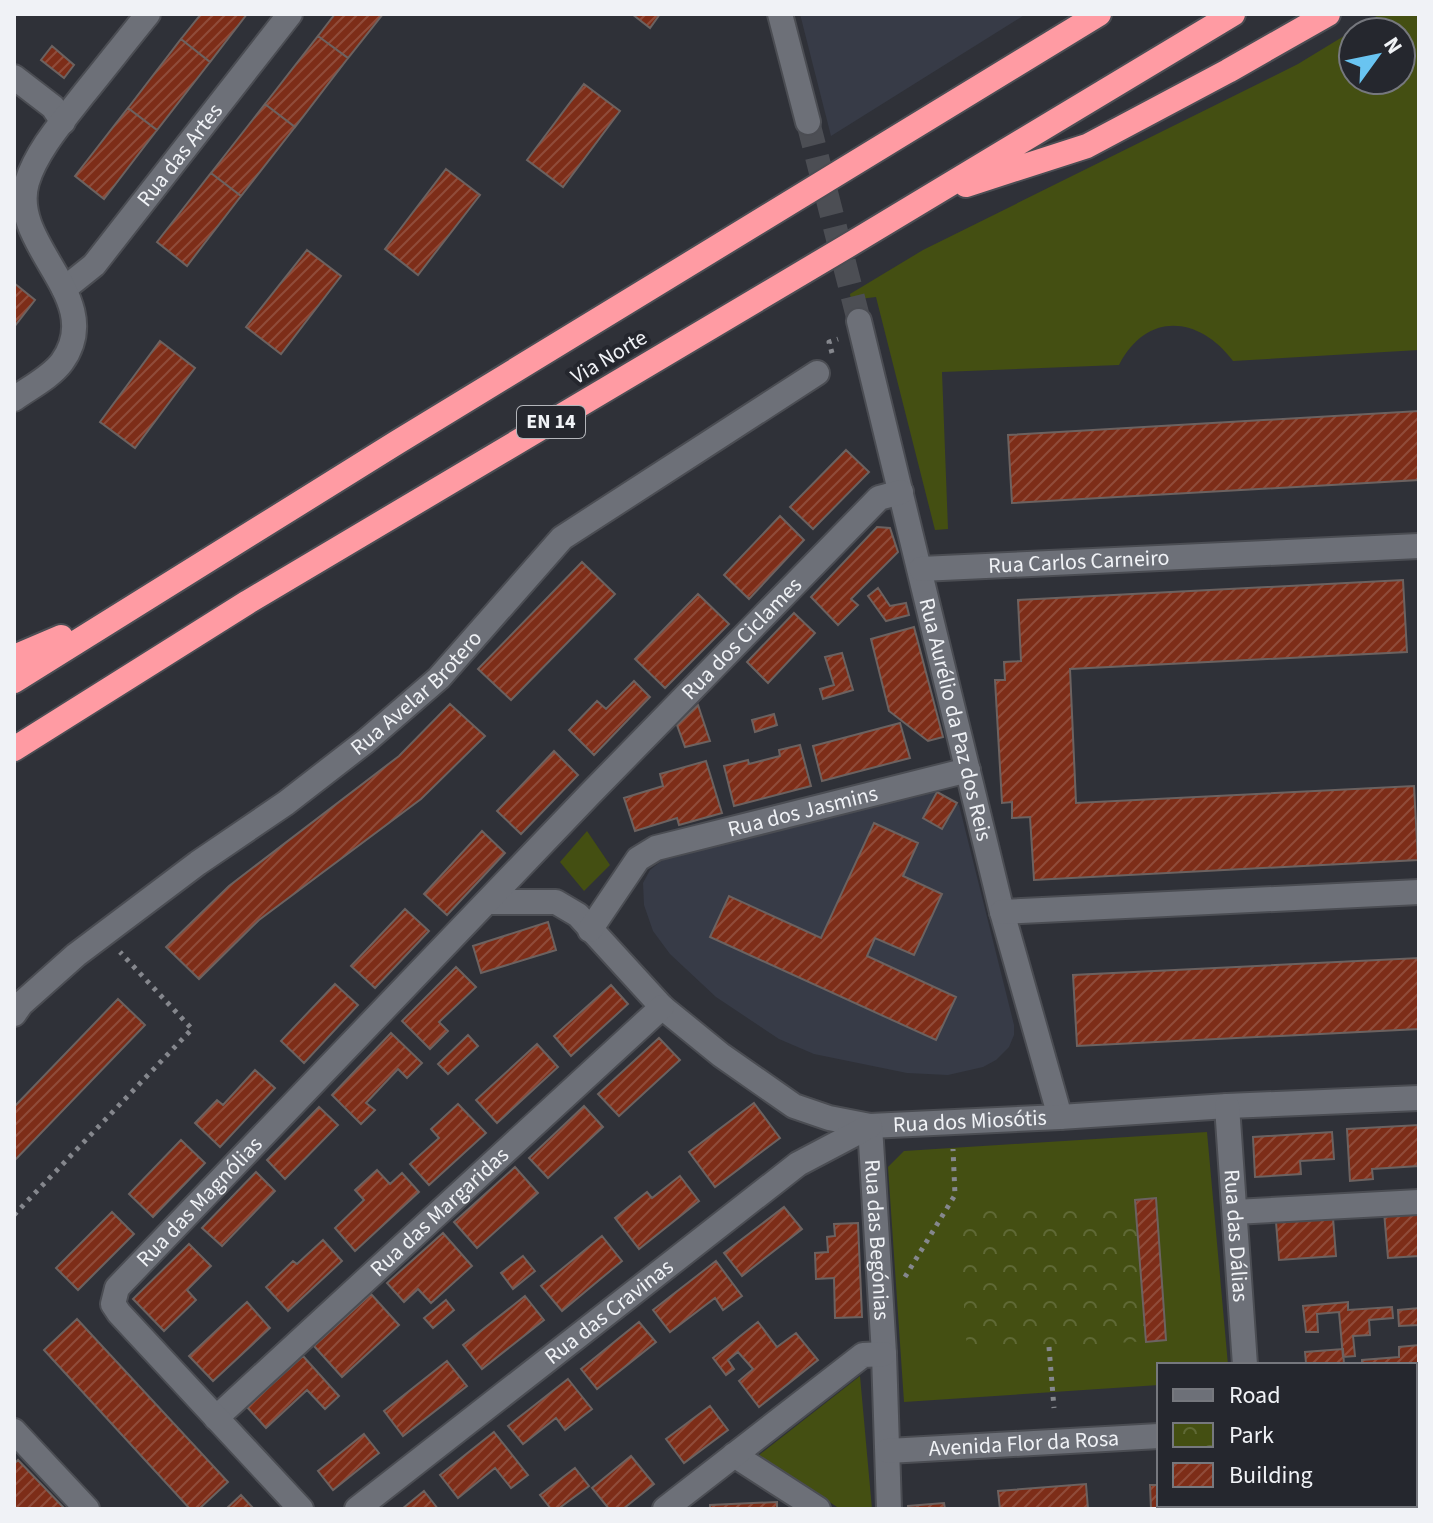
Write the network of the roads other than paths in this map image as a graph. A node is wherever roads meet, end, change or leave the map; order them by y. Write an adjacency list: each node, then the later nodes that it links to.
1 (148, 14): 8 (street)
2 (290, 14): 11 (street, Rua das Artes)
3 (780, 14): 9 (street)
4 (1099, 14): 18 (highway, Via Norte / EN 14)
5 (1233, 14): 10 (highway, Via Norte / EN 14)
6 (1328, 14): 10 (highway)
7 (14, 77): 8 (street)
8 (63, 122): 11 (street)
9 (808, 122)
10 (933, 195): 21 (highway, Via Norte / EN 14)
11 (64, 289): 14 (street)
12 (859, 321): 15 (street, Rua Aurélio da Paz dos Reis)
13 (817, 373): 28 (street, Rua Avelar Brotero)
14 (14, 399)
15 (901, 492): 17 (street, Rua Aurélio da Paz dos Reis); 24 (street, Rua dos Ciclames)
16 (1419, 546): 17 (street, Rua Carlos Carneiro)
17 (921, 569): 22 (street, Rua Aurélio da Paz dos Reis)
18 (126, 609): 19 (highway); 20 (highway, Via Norte / EN 14)
19 (14, 657)
20 (14, 681)
21 (14, 749)
22 (968, 770): 25 (street, Rua Aurélio da Paz dos Reis); 26 (street, Rua dos Jasmins)
23 (1419, 892): 25 (street)
24 (488, 902): 26 (street, Rua dos Miosótis); 37 (street, Rua das Magnólias)
25 (1002, 912): 31 (street, Rua Aurélio da Paz dos Reis)
26 (590, 930): 27 (street, Rua dos Miosótis)
27 (662, 1007): 32 (street, Rua dos Miosótis); 37 (street, Rua das Margaridas)
28 (14, 1014)
29 (1419, 1098): 30 (street, Rua dos Miosótis)
30 (1227, 1106): 31 (street, Rua dos Miosótis); 34 (street, Rua das Dálias)
31 (1060, 1117): 32 (street, Rua dos Miosótis)
32 (870, 1126): 35 (street, Rua das Begónias); 44 (street, Rua das Cravinas)
33 (1419, 1202): 34 (street)
34 (1235, 1212): 36 (street, Rua das Dálias)
35 (884, 1354): 40 (street, Rua das Begónias); 41 (street)
36 (1245, 1363)
37 (216, 1418): 43 (street, Rua das Magnólias)
38 (14, 1431): 42 (street)
39 (1157, 1436): 40 (street, Avenida Flor da Rosa)
40 (888, 1451): 47 (street, Rua das Begónias)
41 (734, 1455): 45 (street); 46 (street)
42 (87, 1509)
43 (301, 1509)
44 (357, 1509)
45 (665, 1509)
46 (818, 1509)
47 (889, 1509)

